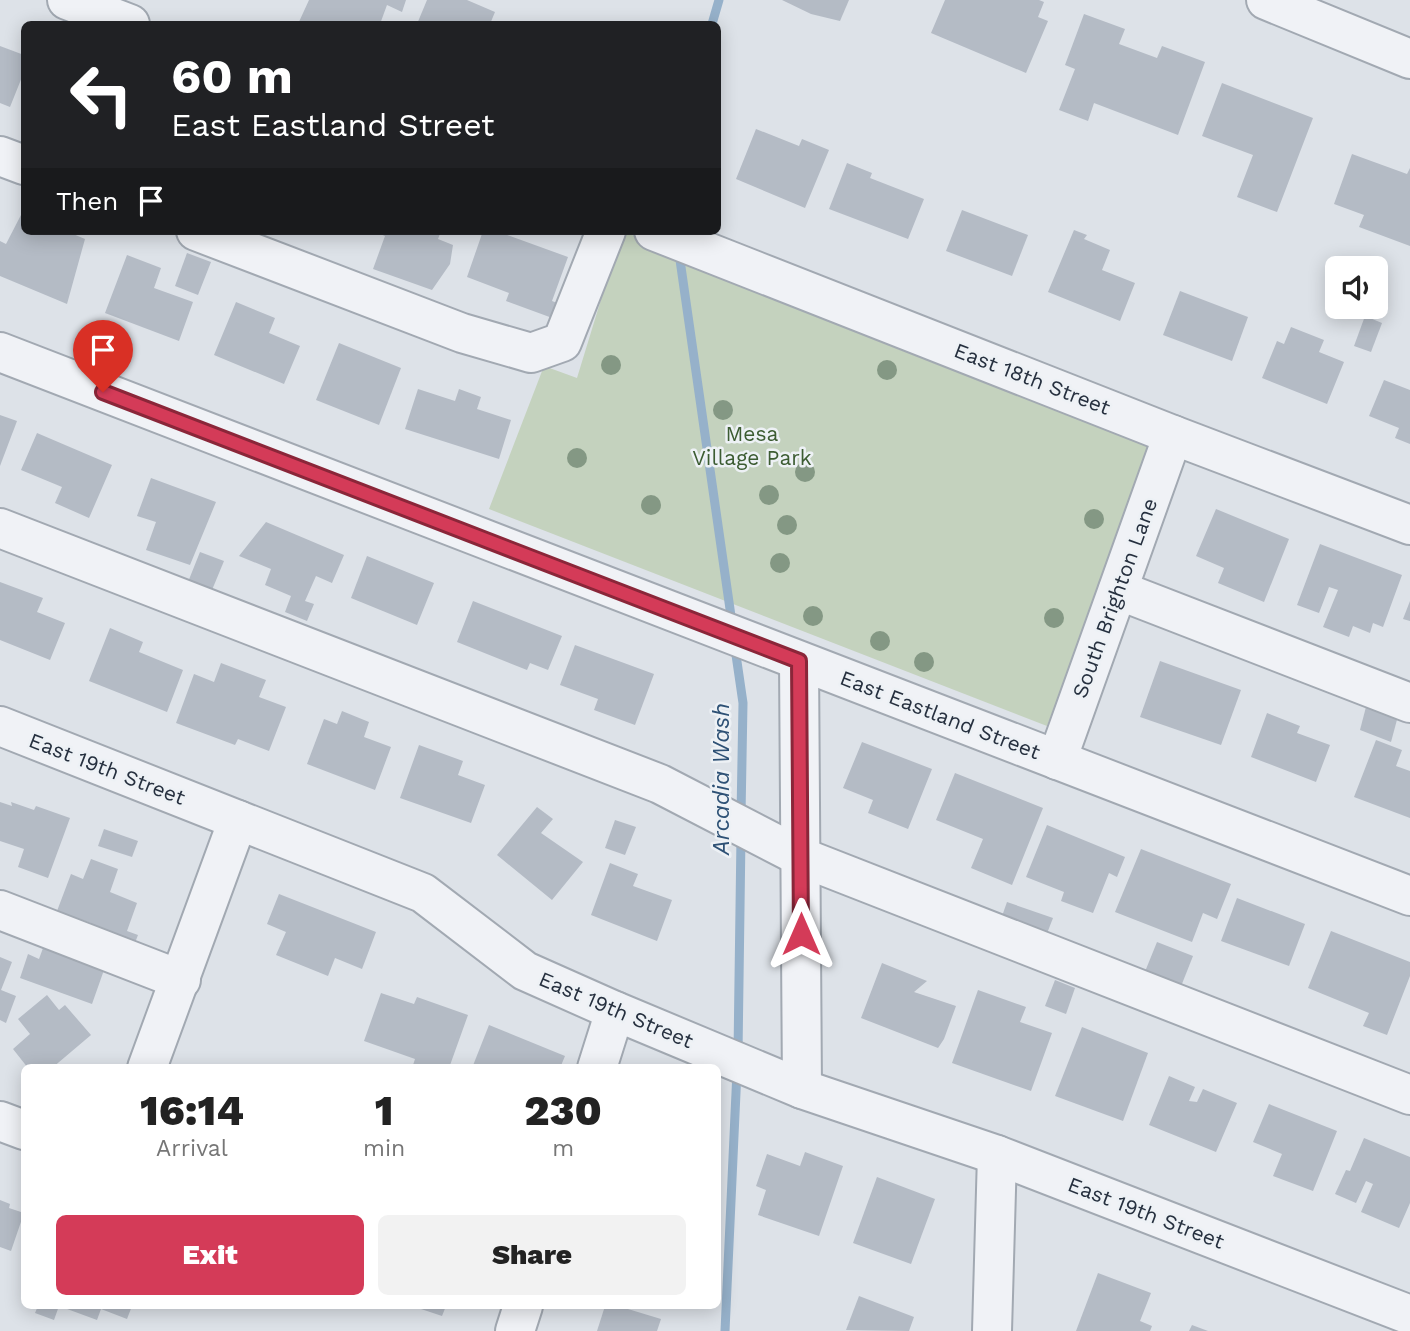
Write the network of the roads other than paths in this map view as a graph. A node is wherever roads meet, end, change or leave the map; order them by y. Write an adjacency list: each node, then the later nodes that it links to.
1 (67, 0): 3 (street)
2 (1266, 0): 4 (street)
3 (122, 21)
4 (1410, 59)
5 (0, 156): 6 (street)
6 (21, 164)
7 (206, 235): 8 (street)
8 (604, 235)
9 (664, 235): 11 (street, East 18th Street)
10 (0, 352): 15 (street, East Eastland Street)
11 (1173, 435): 12 (street, East 18th Street); 14 (street, South Brighton Lane)
12 (1410, 525)
13 (0, 528): 20 (street)
14 (1118, 590): 16 (street); 18 (street, South Brighton Lane)
15 (799, 661): 18 (street, East Eastland Street); 20 (street)
16 (1410, 703)
17 (0, 726): 19 (street, East 19th Street)
18 (1057, 760): 21 (street, East Eastland Street)
19 (238, 820): 23 (street); 24 (street, East 19th Street)
20 (801, 857): 27 (street); 28 (street)
21 (1410, 896)
22 (0, 910): 23 (street)
23 (181, 980): 25 (street)
24 (615, 1011): 26 (street); 27 (street, East 19th Street)
25 (149, 1064)
26 (598, 1064)
27 (802, 1089): 31 (street, East 19th Street)
28 (1410, 1095)
29 (0, 1121): 30 (street)
30 (21, 1129)
31 (998, 1155): 33 (street, East 19th Street); 35 (street)
32 (522, 1309): 34 (street)
33 (1410, 1315)
34 (515, 1331)
35 (992, 1331)

